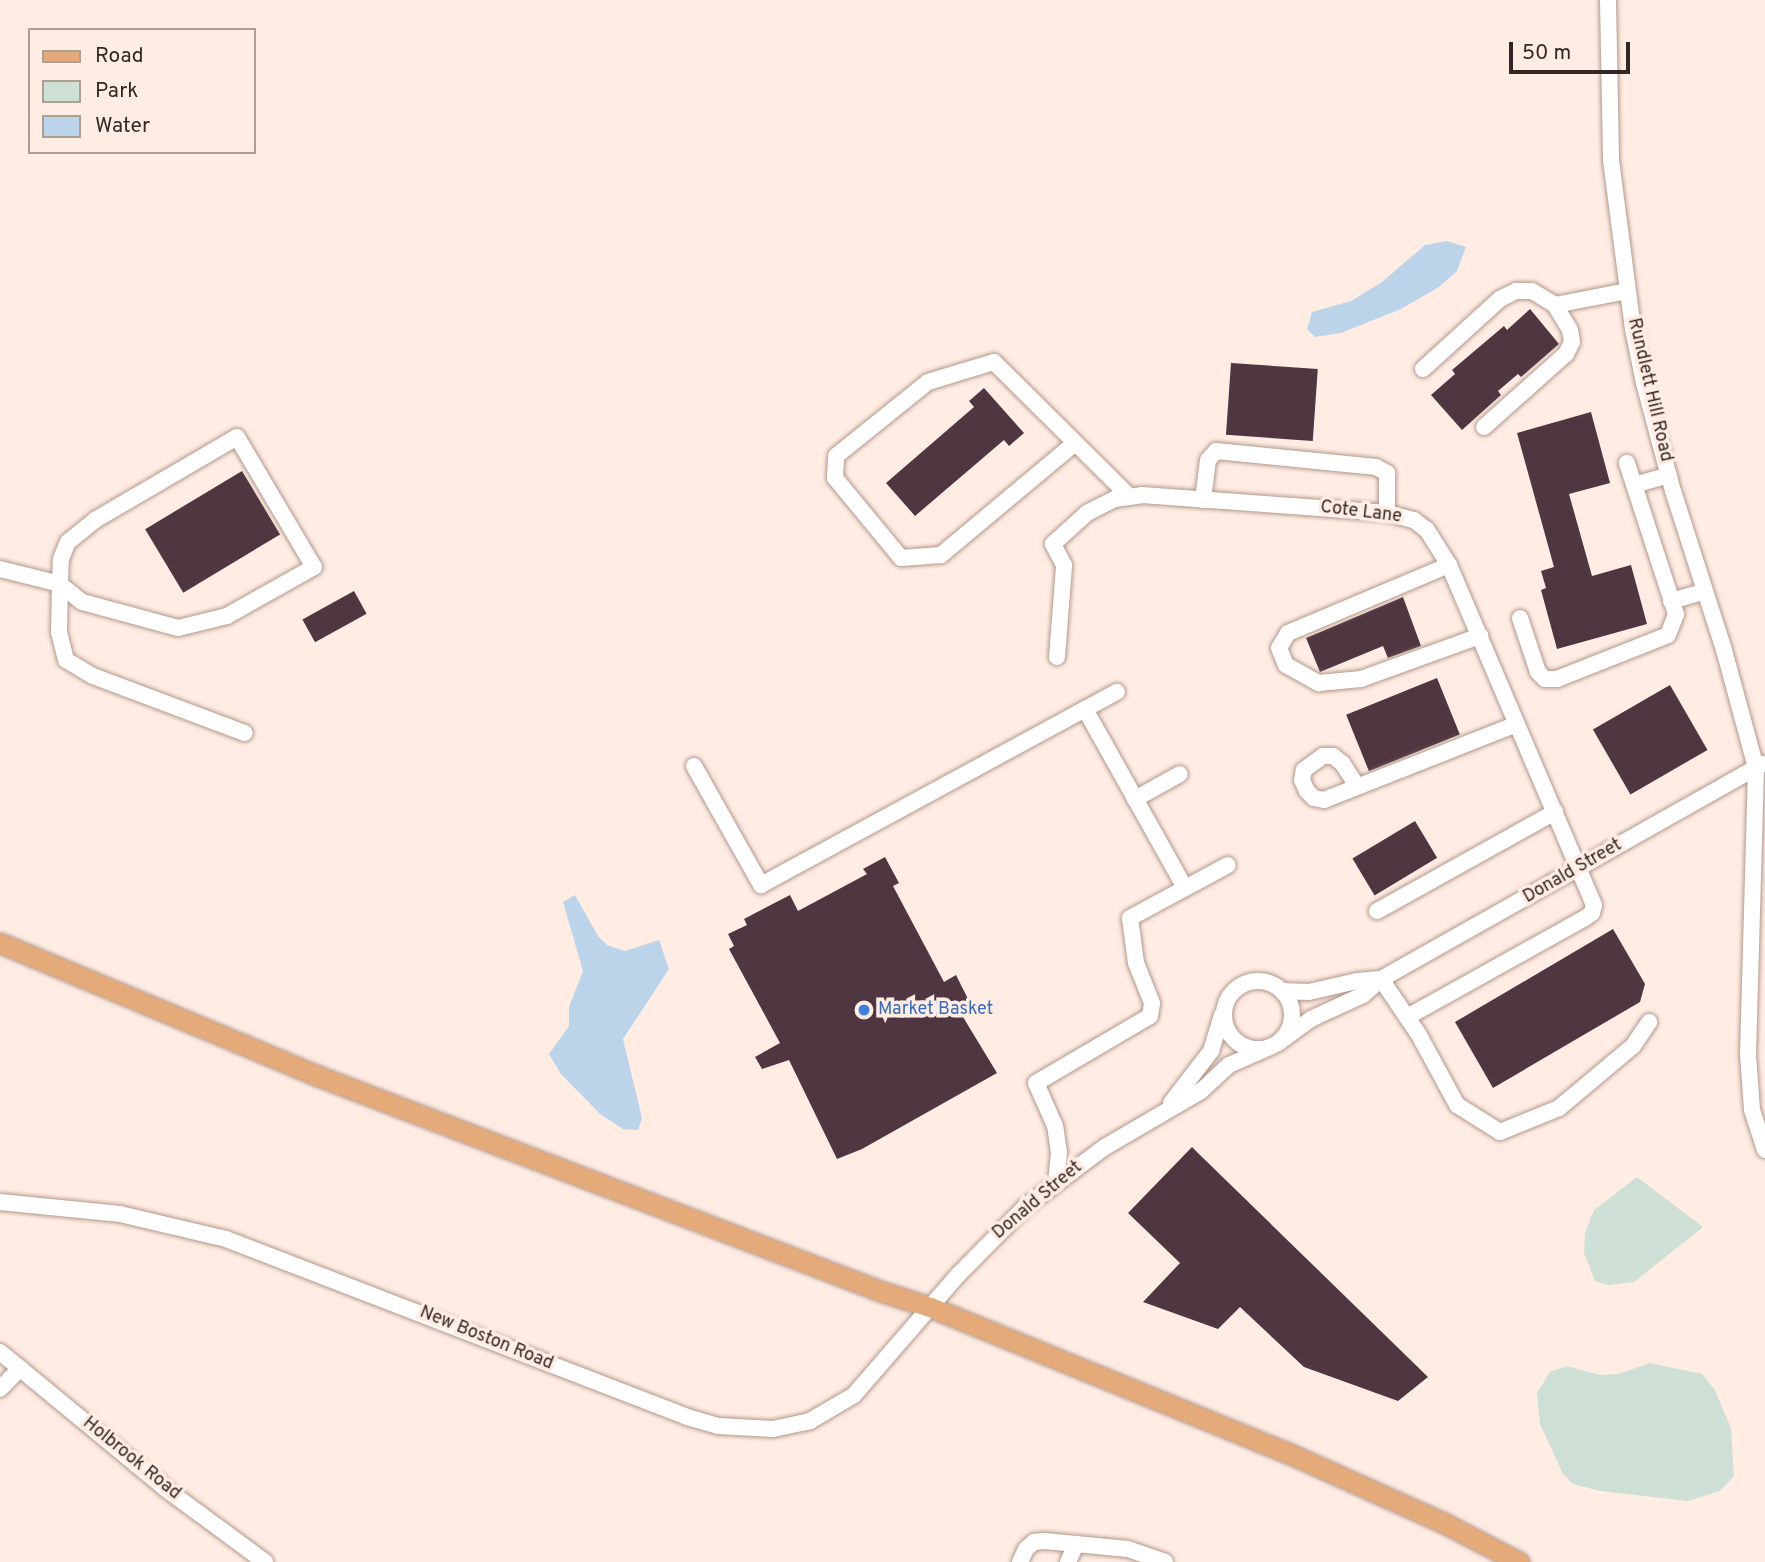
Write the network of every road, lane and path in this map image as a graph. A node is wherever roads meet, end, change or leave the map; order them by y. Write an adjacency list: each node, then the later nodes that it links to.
1 (1608, 0): 2 (street, Rundlett Hill Road)
2 (1627, 291): 3 (street); 8 (street, Rundlett Hill Road)
3 (1555, 305): 4 (street); 5 (street)
4 (1423, 369)
5 (1484, 427)
6 (1075, 443): 6 (street); 10 (street)
7 (1627, 463): 9 (street)
8 (1669, 475): 9 (street); 16 (street, Rundlett Hill Road)
9 (1634, 485): 17 (street)
10 (1129, 496): 11 (street, Cote Lane); 20 (street, Cote Lane)
11 (1203, 500): 12 (street, Cote Lane); 12 (street)
12 (1387, 513): 13 (street, Cote Lane)
13 (1449, 565): 19 (street, Cote Lane); 19 (street)
14 (0, 569): 15 (street)
15 (60, 584): 15 (street); 24 (street)
16 (1705, 591): 17 (street); 25 (street, Rundlett Hill Road)
17 (1671, 601): 18 (street)
18 (1520, 618)
19 (1480, 636): 23 (street, Cote Lane)
20 (1057, 657)
21 (1116, 692): 22 (street)
22 (1085, 709): 26 (street); 29 (street)
23 (1517, 724): 28 (street); 30 (street, Cote Lane)
24 (245, 733)
25 (1760, 765): 32 (street, Donald Street); 43 (street, Rundlett Hill Road)
26 (694, 766)
27 (1180, 775): 29 (street)
28 (1357, 786)
29 (1135, 799): 33 (street)
30 (1555, 812): 32 (street, Cote Lane); 34 (street)
31 (1228, 865): 33 (street)
32 (1578, 869): 36 (street, Donald Street); 39 (street, Cote Lane)
33 (1185, 888): 44 (street)
34 (1377, 911)
35 (0, 943): 46 (main road)
36 (1381, 979): 37 (street, Donald Street); 39 (street); 41 (street, Donald Street)
37 (1282, 991): 38 (street, Donald Street); 41 (street)
38 (1223, 1010): 41 (street); 42 (street, Donald Street)
39 (1407, 1017): 40 (street)
40 (1649, 1022)
41 (1273, 1045): 42 (street, Donald Street)
42 (1162, 1113): 44 (street, Donald Street)
43 (1765, 1150)
44 (1056, 1182): 46 (street, Donald Street)
45 (0, 1202): 46 (street, New Boston Road)
46 (930, 1307): 55 (main road)
47 (0, 1352): 48 (street, Holbrook Road)
48 (20, 1368): 49 (street); 51 (street, Holbrook Road)
49 (0, 1389)
50 (1076, 1544): 52 (street); 53 (street); 54 (street)
51 (265, 1562)
52 (1020, 1562)
53 (1068, 1562)
54 (1165, 1562)
55 (1519, 1562)

